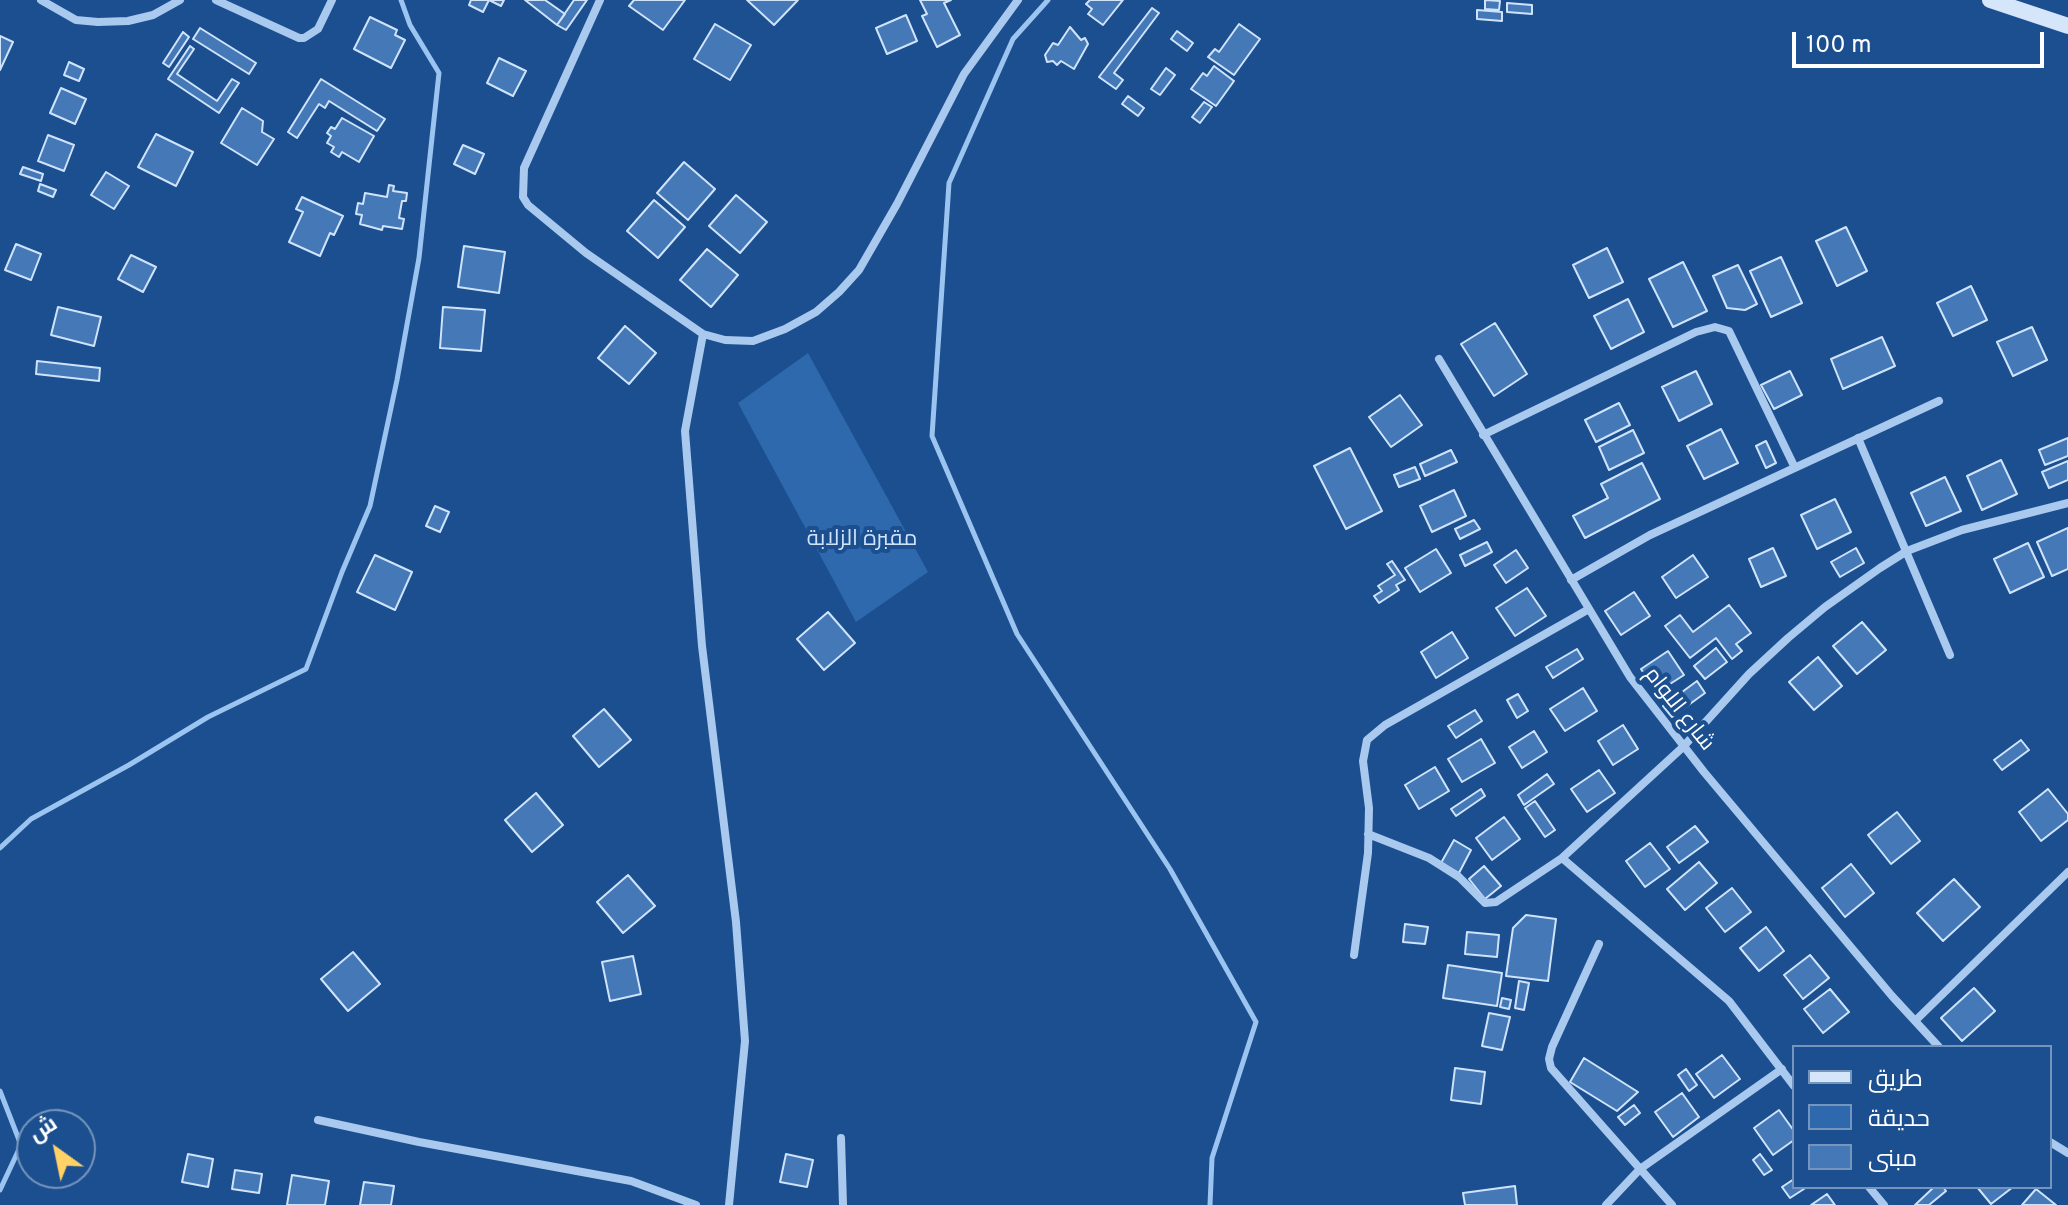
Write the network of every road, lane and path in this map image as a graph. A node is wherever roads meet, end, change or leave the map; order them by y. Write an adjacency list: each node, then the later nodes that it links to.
1 (41, 0): 2 (street)
2 (180, 0)
3 (216, 0): 4 (street)
4 (332, 0)
5 (600, 0): 9 (street)
6 (1018, 0): 9 (street)
7 (1990, 0): 8 (main road)
8 (2068, 26)
9 (703, 334): 35 (street)
10 (1439, 359): 12 (street, شارع اللوام)
11 (1939, 401): 13 (street)
12 (1483, 435): 14 (street); 17 (street, شارع اللوام)
13 (1858, 438): 14 (street); 16 (street)
14 (1795, 468): 17 (street)
15 (2068, 503): 16 (street)
16 (1907, 551): 19 (street); 20 (street)
17 (1571, 580): 18 (street, شارع اللوام)
18 (1589, 609): 20 (street, شارع اللوام); 21 (street)
19 (1950, 655)
20 (1683, 747): 22 (street); 26 (street, شارع اللوام)
21 (1368, 834): 22 (street); 25 (street)
22 (1562, 858): 28 (street)
23 (2068, 872): 26 (street)
24 (1599, 944): 32 (street)
25 (1354, 955)
26 (1915, 1021): 27 (street, شارع اللوام)
27 (1937, 1045)
28 (1782, 1069): 29 (street); 32 (street)
29 (1792, 1083)
30 (318, 1120): 34 (street)
31 (841, 1138): 36 (street)
32 (1640, 1169): 37 (street); 38 (street)
33 (1871, 1189): 39 (street)
34 (696, 1205)
35 (729, 1205)
36 (843, 1205)
37 (1606, 1205)
38 (1672, 1205)
39 (1884, 1205)

